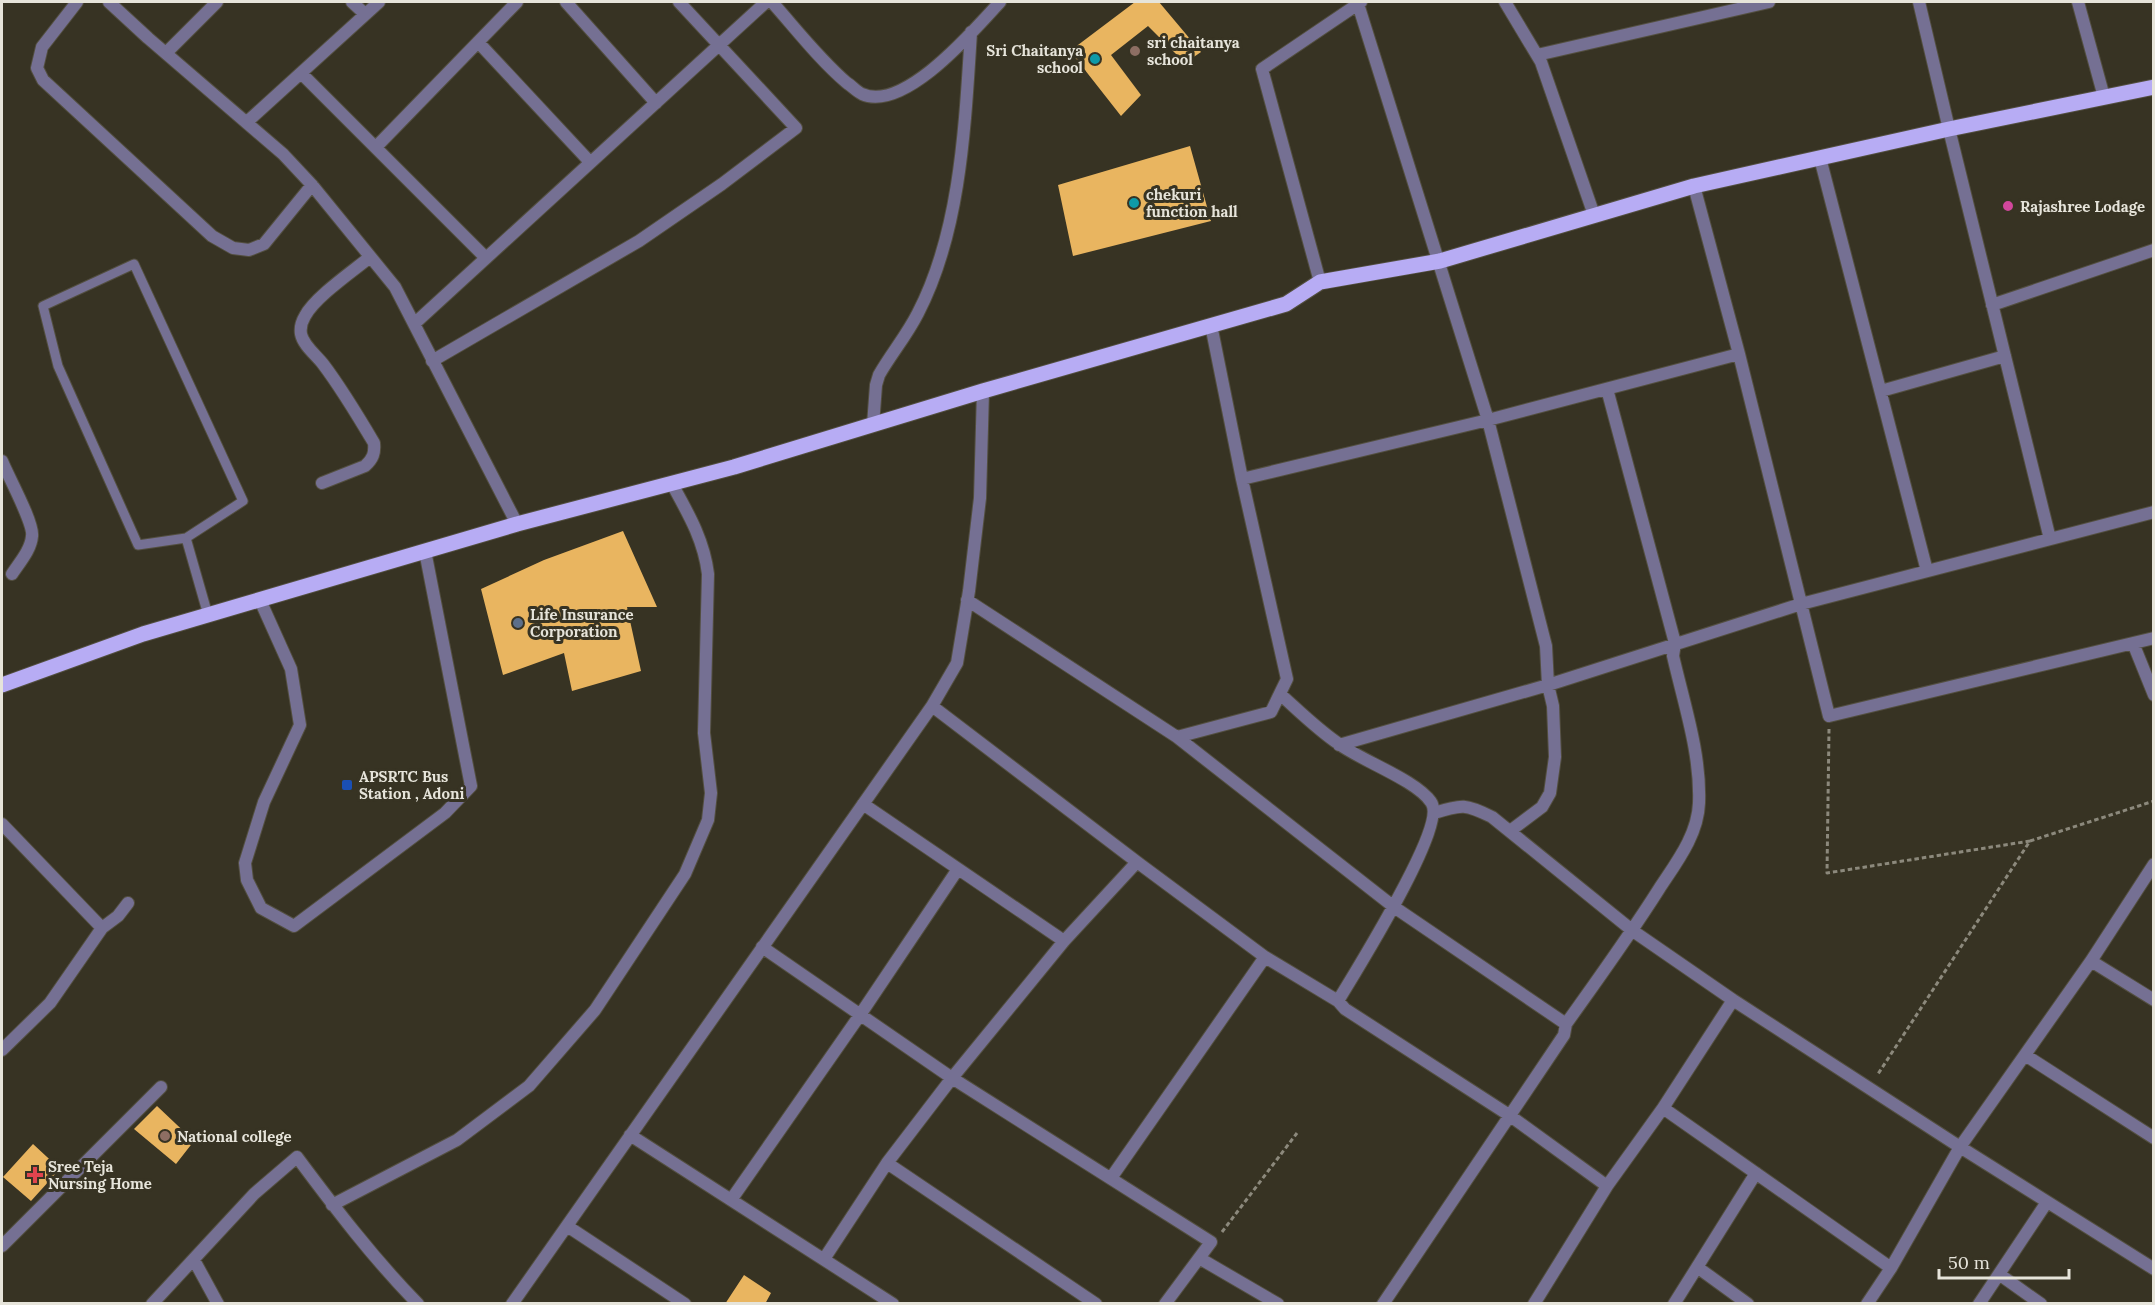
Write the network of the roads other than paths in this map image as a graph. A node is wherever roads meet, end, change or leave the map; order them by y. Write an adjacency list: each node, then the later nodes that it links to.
1 (77, 2): 33 (street)
2 (109, 2): 22 (street)
3 (216, 2): 22 (street)
4 (352, 2): 18 (street)
5 (379, 2): 18 (street)
6 (517, 2): 20 (street)
7 (566, 2): 27 (street)
8 (679, 2): 21 (street)
9 (766, 2): 21 (street)
10 (772, 2): 19 (street)
11 (1000, 2): 19 (street)
12 (1505, 2): 23 (street)
13 (1769, 2): 23 (street)
14 (1919, 2): 29 (street)
15 (2078, 2): 26 (street)
16 (1359, 3): 17 (street); 39 (street)
17 (1343, 6): 40 (street)
18 (365, 15): 24 (street)
19 (971, 32): 51 (street)
20 (478, 42): 30 (street); 32 (street)
21 (719, 45): 27 (street); 46 (street)
22 (166, 53): 28 (street)
23 (1537, 55): 35 (street)
24 (301, 73): 28 (street); 30 (street)
25 (2154, 87): 26 (main road)
26 (2104, 97): 29 (main road)
27 (656, 103): 32 (street)
28 (247, 122): 33 (street)
29 (1948, 129): 31 (main road); 41 (street)
30 (376, 147): 38 (street)
31 (1820, 158): 34 (main road); 49 (street)
32 (590, 162): 38 (street)
33 (312, 185): 37 (street)
34 (1694, 186): 35 (main road); 44 (street)
35 (1594, 215): 39 (main road)
36 (2154, 250): 41 (street)
37 (370, 257): 42 (street); 54 (street)
38 (485, 257): 42 (street)
39 (1440, 261): 40 (main road); 50 (street)
40 (1320, 282): 43 (main road)
41 (1992, 305): 45 (street)
42 (414, 324): 46 (street)
43 (1211, 325): 48 (main road); 53 (street)
44 (1739, 354): 47 (street); 65 (street)
45 (2005, 357): 49 (street); 59 (street)
46 (432, 361): 57 (street)
47 (1607, 389): 50 (street); 68 (street)
48 (983, 391): 51 (main road); 64 (street)
49 (1881, 391): 61 (street)
50 (1488, 420): 53 (street); 71 (street)
51 (873, 424): 55 (main road)
52 (2, 461): 62 (street)
53 (1242, 479): 72 (street)
54 (322, 483)
55 (672, 484): 57 (main road); 112 (street)
56 (2154, 512): 59 (street)
57 (517, 524): 60 (main road)
58 (186, 538): 58 (lane); 66 (lane)
59 (2050, 539): 61 (street)
60 (425, 551): 63 (main road); 63 (street)
61 (1927, 571): 65 (street)
62 (12, 574)
63 (260, 600): 66 (main road)
64 (967, 600): 74 (street); 75 (street)
65 (1801, 604): 68 (street); 69 (street)
66 (208, 615): 70 (main road)
67 (2154, 638): 69 (street)
68 (1675, 643): 71 (street); 87 (street)
69 (2133, 643): 73 (street)
70 (2, 685)
71 (1548, 685): 76 (street); 80 (street)
72 (1280, 694): 75 (street); 76 (street)
73 (2154, 695)
74 (932, 706): 77 (street); 81 (street)
75 (1177, 737): 85 (street)
76 (1339, 745): 78 (street)
77 (863, 804): 83 (street); 89 (street)
78 (1434, 813): 80 (street); 85 (street)
79 (2, 824): 86 (street)
80 (1510, 831): 87 (street)
81 (1137, 862): 88 (street); 90 (street)
82 (2154, 864): 91 (street)
83 (958, 868): 88 (street); 95 (street)
84 (128, 903): 86 (street)
85 (1394, 907): 94 (street); 96 (street)
86 (102, 928): 97 (street)
87 (1633, 931): 92 (street); 96 (street)
88 (1064, 941): 99 (street)
89 (762, 946): 95 (street); 103 (street)
90 (1265, 957): 94 (street); 108 (street)
91 (2091, 961): 93 (street); 98 (street)
92 (1733, 1000): 101 (street); 105 (street)
93 (2154, 1000)
94 (1338, 1001): 102 (street)
95 (860, 1015): 99 (street); 110 (street)
96 (1566, 1024): 102 (street)
97 (2, 1050)
98 (2025, 1055): 104 (street); 105 (street)
99 (952, 1078): 106 (street); 108 (street)
100 (161, 1087): 114 (street)
101 (1663, 1108): 107 (street); 109 (street)
102 (1509, 1116): 109 (street); 131 (street)
103 (630, 1135): 110 (street); 113 (street)
104 (2154, 1138)
105 (1960, 1147): 111 (street); 119 (street)
106 (887, 1163): 116 (street); 128 (street)
107 (1756, 1173): 118 (street); 119 (street)
108 (1111, 1178): 115 (street)
109 (1607, 1186): 132 (street)
110 (731, 1200): 116 (street)
111 (2047, 1202): 120 (street); 121 (street)
112 (332, 1205): 117 (street); 124 (street)
113 (567, 1226): 125 (street); 126 (street)
114 (2, 1246)
115 (1199, 1258): 129 (street); 130 (street)
116 (824, 1259): 127 (street)
117 (194, 1260): 122 (street); 123 (street)
118 (1697, 1267): 133 (street); 134 (street)
119 (1891, 1268): 135 (street)
120 (2154, 1269)
121 (1999, 1274): 136 (street); 137 (street)
122 (152, 1304)
123 (218, 1304)
124 (418, 1304)
125 (512, 1304)
126 (685, 1304)
127 (893, 1304)
128 (1096, 1304)
129 (1165, 1304)
130 (1278, 1304)
131 (1383, 1304)
132 (1534, 1304)
133 (1674, 1304)
134 (1748, 1304)
135 (1867, 1304)
136 (1979, 1304)
137 (2041, 1304)

